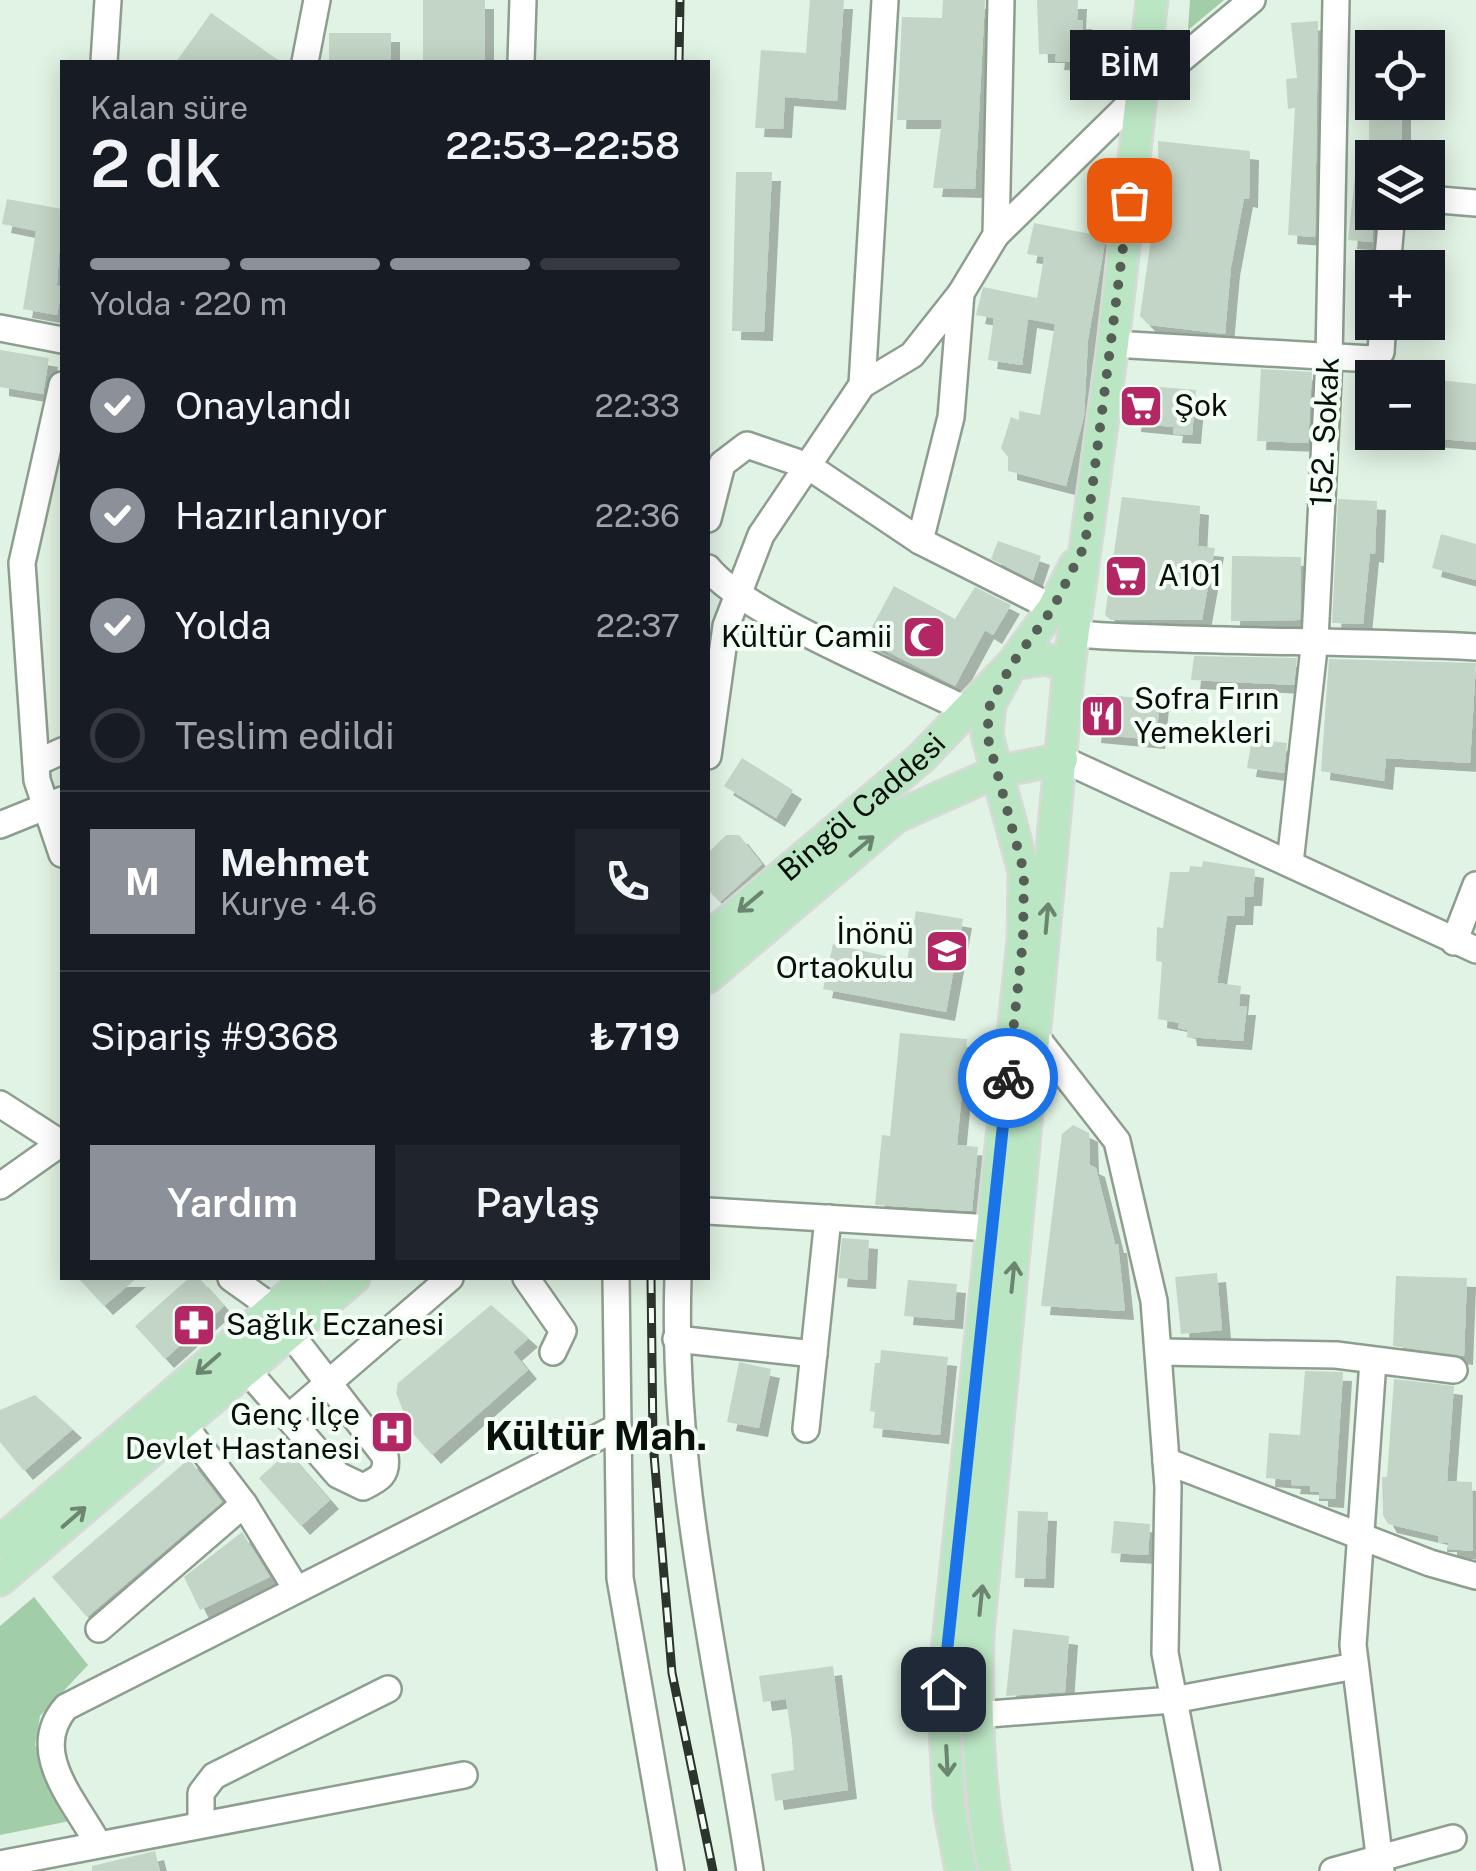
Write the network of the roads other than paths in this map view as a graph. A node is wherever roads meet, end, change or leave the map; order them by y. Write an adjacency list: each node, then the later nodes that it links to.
1 (108, 0): 9 (street)
2 (317, 0): 10 (street)
3 (523, 0): 11 (street)
4 (885, 0): 22 (street)
5 (1001, 0): 15 (street)
6 (1152, 0): 12 (main road)
7 (1252, 0): 12 (street)
8 (1336, 0): 21 (street, 152. Sokak)
9 (104, 60)
10 (305, 60)
11 (521, 60)
12 (1142, 93): 15 (street); 20 (main road)
13 (1445, 200): 14 (street)
14 (1476, 203)
15 (996, 234): 16 (street)
16 (961, 293): 22 (street); 26 (street)
17 (0, 328): 18 (street)
18 (60, 340)
19 (1382, 340): 21 (street)
20 (1113, 344): 21 (street); 27 (main road)
21 (1328, 359): 32 (street, 152. Sokak)
22 (862, 386): 24 (street)
23 (60, 394): 40 (street)
24 (808, 466): 25 (street); 26 (street); 29 (street)
25 (710, 511)
26 (920, 541): 30 (street)
27 (1085, 545): 30 (main road); 31 (main road)
28 (710, 571): 29 (street)
29 (739, 593): 36 (street); 37 (street)
30 (1053, 608): 34 (main road)
31 (1073, 634): 32 (street); 35 (main road)
32 (1316, 639): 33 (street); 45 (street, 152. Sokak)
33 (1476, 647)
34 (1012, 664): 35 (main road); 36 (main road, Bingöl Caddesi); 41 (main road)
35 (1069, 666): 39 (main road)
36 (967, 710): 47 (main road, Bingöl Caddesi, one-way to 47)
37 (710, 742)
38 (60, 752): 40 (street)
39 (1062, 759): 41 (main road, Bingöl Caddesi); 45 (street); 50 (main road, one-way to 39)
40 (36, 763): 42 (street)
41 (996, 772): 49 (main road, Bingöl Caddesi, one-way to 41); 57 (main road)
42 (56, 807): 43 (street); 44 (street)
43 (0, 826)
44 (60, 838)
45 (1290, 863): 48 (street)
46 (1476, 884): 48 (street)
47 (710, 936)
48 (1465, 946)
49 (710, 975)
50 (1036, 1037): 68 (street); 89 (main road, one-way to 50)
51 (0, 1104): 52 (street)
52 (60, 1143)
53 (60, 1145): 54 (street)
54 (0, 1186)
55 (710, 1211): 56 (street)
56 (828, 1218): 57 (street); 69 (street)
57 (991, 1228): 98 (main road, one-way to 98)
58 (233, 1280): 65 (street)
59 (308, 1280): 65 (main road)
60 (351, 1280): 65 (main road)
61 (448, 1280): 73 (street)
62 (527, 1280): 67 (street)
63 (616, 1280): 76 (street)
64 (678, 1280): 66 (street)
65 (281, 1320): 71 (main road); 73 (street); 81 (main road, one-way to 81)
66 (676, 1339): 69 (street); 97 (street)
67 (553, 1352)
68 (1160, 1352): 70 (street); 78 (street)
69 (814, 1354): 77 (street)
70 (1372, 1361): 72 (street); 80 (street)
71 (246, 1370): 74 (street); 75 (main road)
72 (1454, 1370)
73 (329, 1386): 74 (street); 74 (street)
74 (289, 1417)
75 (183, 1424): 79 (street); 83 (main road, one-way to 75)
76 (618, 1427): 84 (street); 96 (street)
77 (806, 1429)
78 (1166, 1460): 80 (street); 88 (street)
79 (244, 1504): 84 (street); 85 (street)
80 (1362, 1536): 82 (street); 86 (street)
81 (0, 1542)
82 (1476, 1576)
83 (0, 1580)
84 (295, 1587): 93 (street)
85 (99, 1628)
86 (1355, 1666): 88 (street); 95 (street)
87 (388, 1688): 91 (street)
88 (1173, 1700): 89 (street); 100 (street)
89 (976, 1715): 99 (main road)
90 (464, 1775): 91 (street)
91 (201, 1823): 93 (street)
92 (1453, 1838): 95 (street)
93 (97, 1842): 94 (street)
94 (0, 1864)
95 (1380, 1865): 101 (street)
96 (671, 1871)
97 (750, 1871)
98 (961, 1871)
99 (994, 1871)
100 (1207, 1871)
101 (1334, 1871)

